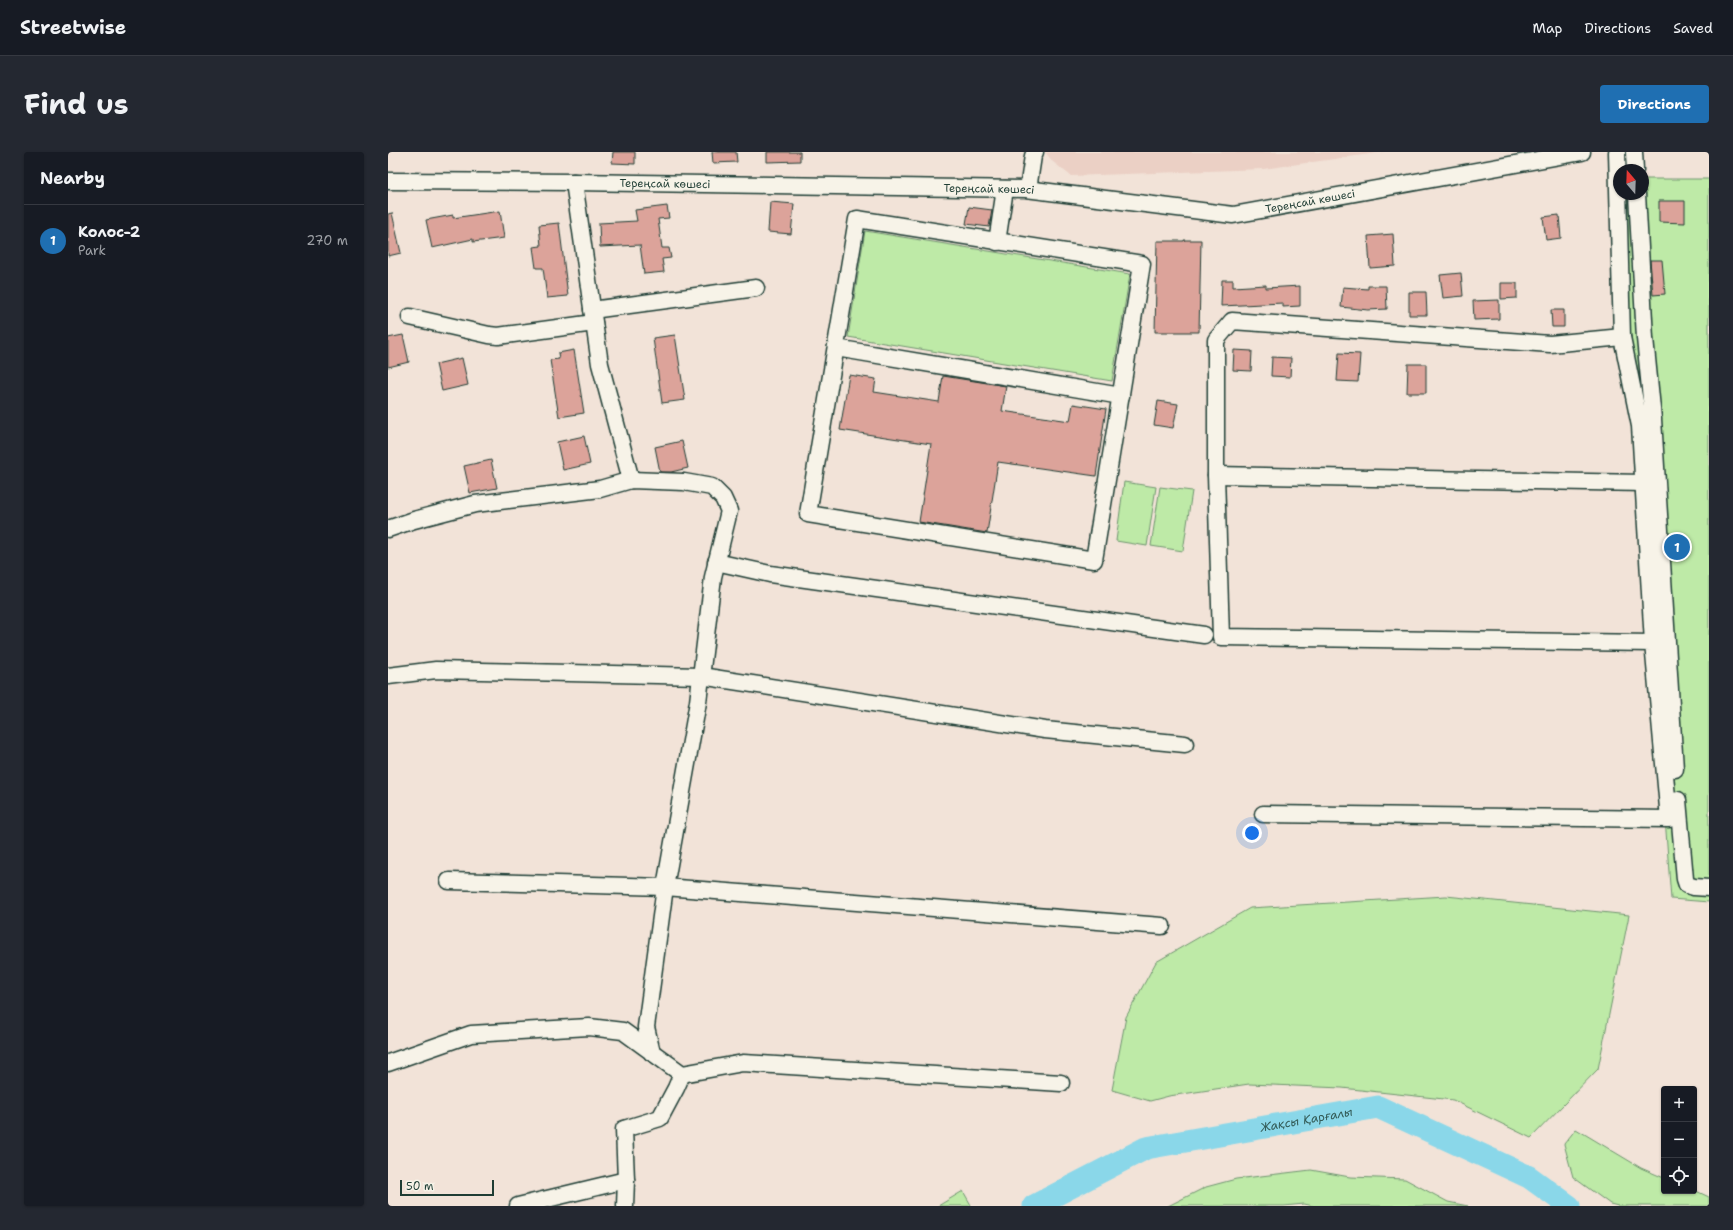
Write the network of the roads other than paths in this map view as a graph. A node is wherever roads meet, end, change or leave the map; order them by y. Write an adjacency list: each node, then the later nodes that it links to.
1 (1035, 152): 9 (street)
2 (1582, 152): 9 (street, Тереңсай көшесі)
3 (1617, 152): 15 (street)
4 (1634, 152): 5 (street)
5 (1635, 164)
6 (388, 181): 7 (street, Тереңсай көшесі)
7 (574, 182): 8 (street, Тереңсай көшесі); 13 (street)
8 (1005, 189): 9 (street, Тереңсай көшесі); 11 (street)
9 (1028, 189)
10 (1637, 200): 31 (street)
11 (997, 242): 16 (street); 17 (street)
12 (756, 288): 13 (street)
13 (593, 316): 14 (street); 19 (street)
14 (410, 317)
15 (1622, 337): 18 (street); 20 (street)
16 (836, 348): 17 (street); 17 (street)
17 (1121, 396)
18 (1216, 476): 20 (street); 24 (street)
19 (631, 480): 21 (street); 22 (street)
20 (1644, 483): 24 (street)
21 (388, 530)
22 (716, 562): 23 (street); 26 (street)
23 (1204, 635)
24 (1653, 644): 28 (street)
25 (388, 676): 26 (street)
26 (701, 676): 27 (street); 30 (street)
27 (1185, 744)
28 (1263, 814)
29 (449, 880): 30 (street)
30 (665, 887): 32 (street); 33 (street)
31 (1709, 888)
32 (1162, 926)
33 (652, 1053): 34 (street); 35 (street)
34 (388, 1063)
35 (682, 1074): 36 (street); 37 (street)
36 (1061, 1083)
37 (626, 1180): 38 (street); 39 (street)
38 (518, 1206)
39 (624, 1206)

